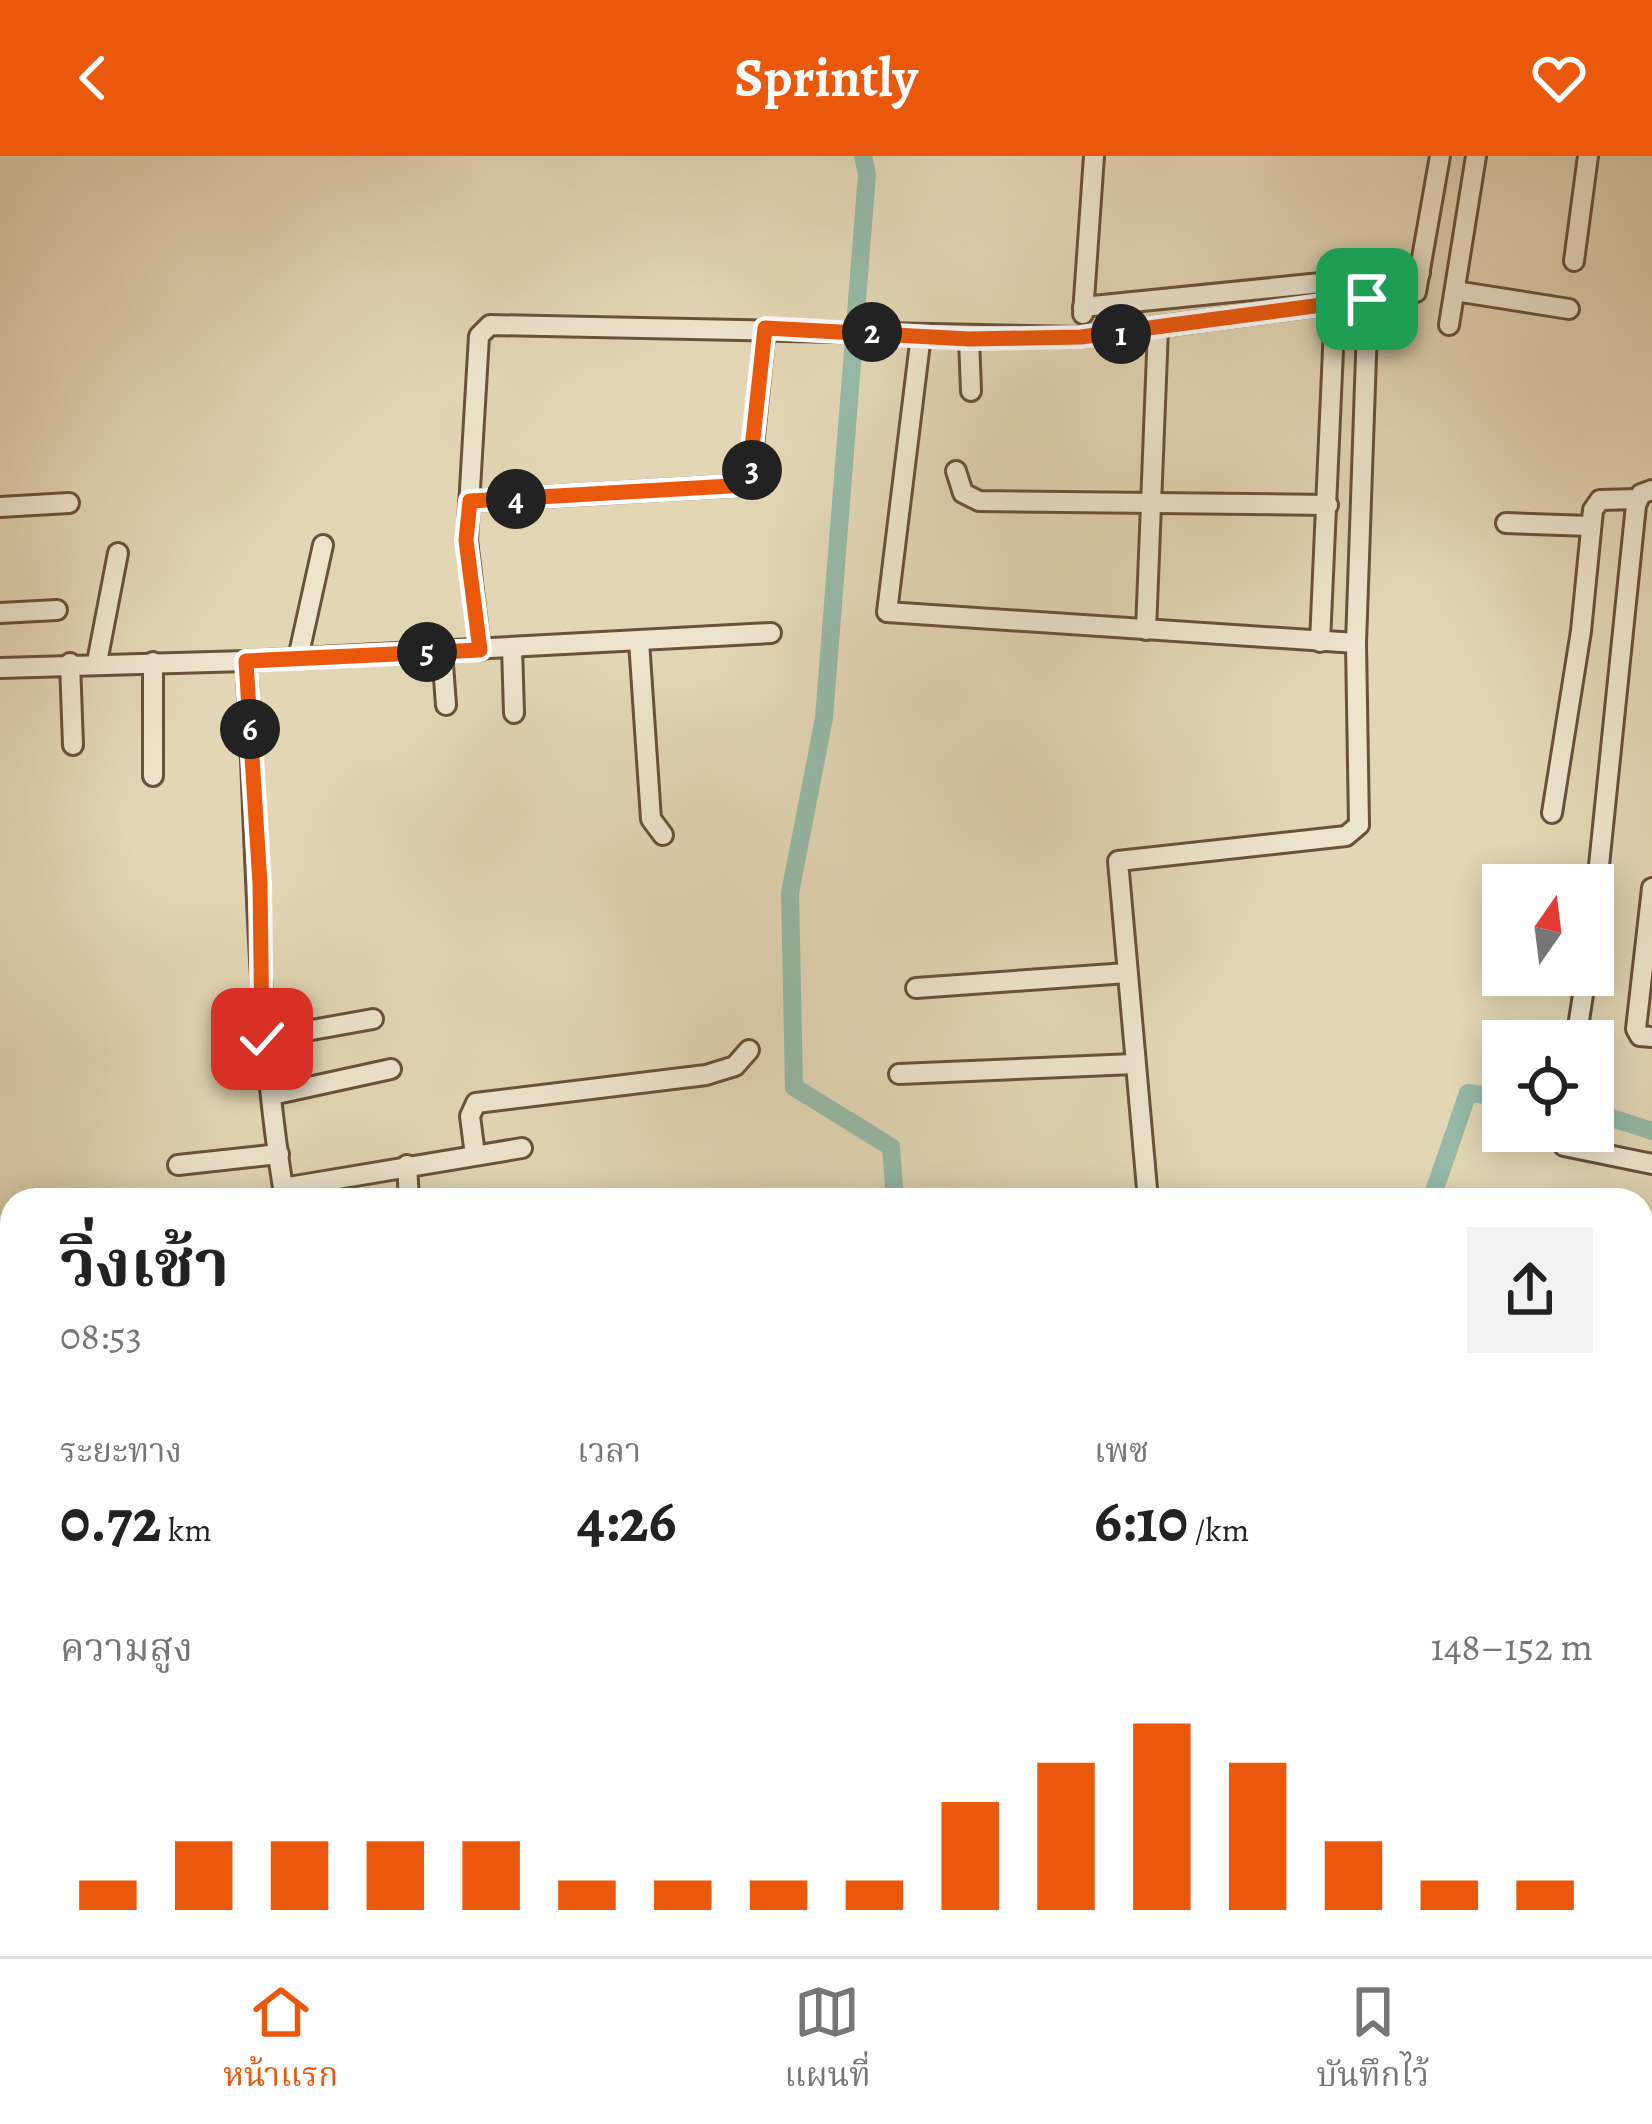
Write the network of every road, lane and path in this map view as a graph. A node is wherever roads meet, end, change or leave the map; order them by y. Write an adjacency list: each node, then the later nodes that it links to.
1 (1094, 156): 10 (street)
2 (1440, 156): 6 (street)
3 (1476, 156): 7 (street)
4 (1588, 156): 5 (street)
5 (1574, 261)
6 (1420, 273): 8 (street); 10 (street)
7 (1455, 291): 11 (street); 12 (street)
8 (1367, 299): 9 (street); 36 (street)
9 (1335, 305): 14 (street); 24 (street)
10 (1083, 307): 16 (street)
11 (1569, 309)
12 (1449, 326)
13 (765, 328): 15 (street); 21 (street); 21 (street)
14 (1158, 329): 16 (street); 23 (street)
15 (921, 335): 17 (street); 32 (street)
16 (1081, 337): 17 (street)
17 (969, 339): 18 (street)
18 (971, 392)
19 (956, 471): 23 (street)
20 (1645, 495): 27 (street); 52 (street)
21 (470, 501): 38 (street)
22 (69, 503): 25 (street)
23 (1155, 504): 24 (street); 32 (street)
24 (1328, 505): 35 (street)
25 (0, 507)
26 (1506, 523): 27 (street)
27 (1591, 526): 50 (street)
28 (322, 545): 40 (street)
29 (118, 553): 42 (street)
30 (57, 610): 31 (street)
31 (0, 613)
32 (1146, 630): 35 (street)
33 (772, 633): 34 (street)
34 (640, 640): 37 (street); 51 (street)
35 (1320, 641): 36 (street)
36 (1356, 643): 54 (street)
37 (512, 647): 38 (street); 47 (street)
38 (480, 650): 39 (street)
39 (442, 651): 40 (street); 46 (street)
40 (298, 658): 41 (street)
41 (246, 661): 43 (street); 58 (street)
42 (97, 662): 43 (street); 44 (street)
43 (153, 662): 49 (street)
44 (70, 663): 45 (street); 48 (street)
45 (0, 668)
46 (446, 705)
47 (514, 713)
48 (74, 746)
49 (153, 776)
50 (1552, 813)
51 (663, 835)
52 (1601, 864)
53 (1652, 888): 57 (street)
54 (1126, 973): 55 (street); 60 (street)
55 (916, 988)
56 (373, 1019): 58 (street)
57 (1652, 1037)
58 (262, 1039): 63 (street)
59 (749, 1050): 67 (street)
60 (1134, 1064): 62 (street); 74 (street)
61 (391, 1069): 63 (street)
62 (899, 1074)
63 (272, 1095): 66 (street)
64 (522, 1148): 67 (street)
65 (1593, 1152): 68 (street)
66 (279, 1154): 69 (street); 71 (street)
67 (475, 1155): 70 (street)
68 (1652, 1164)
69 (178, 1165)
70 (407, 1165): 72 (street); 73 (street)
71 (283, 1188)
72 (309, 1188)
73 (408, 1188)
74 (1147, 1188)

